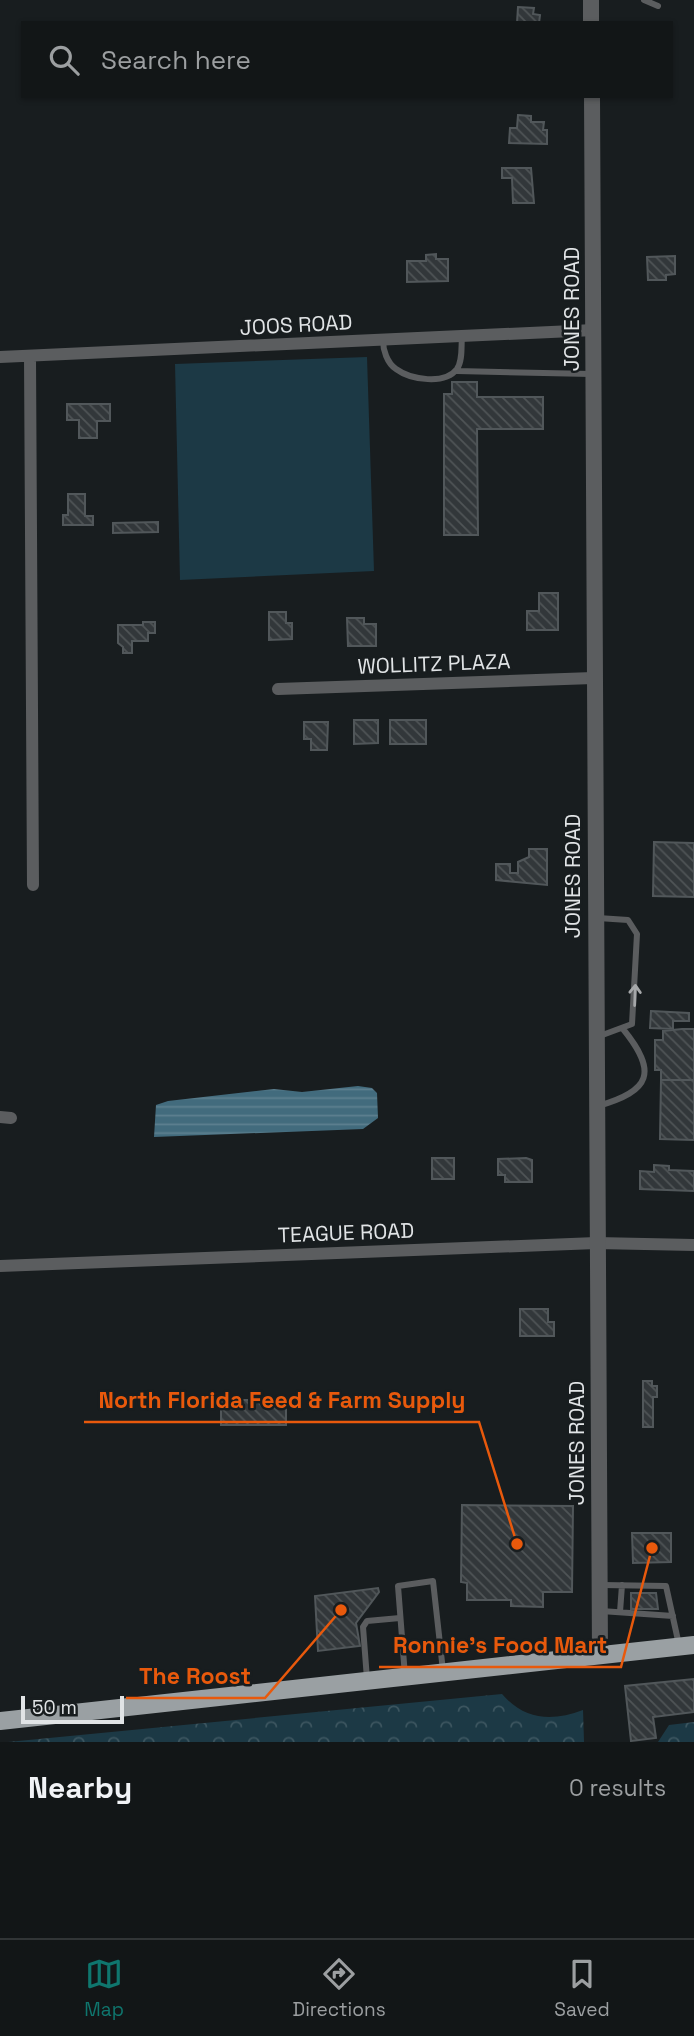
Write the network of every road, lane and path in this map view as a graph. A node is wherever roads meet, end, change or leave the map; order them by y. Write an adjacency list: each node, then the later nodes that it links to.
1 (591, 0): 4 (street)
2 (644, 0): 3 (lane)
3 (658, 6)
4 (591, 21)
5 (592, 98): 6 (street, JONES ROAD)
6 (594, 330): 7 (street, JOOS ROAD); 12 (street, JONES ROAD)
7 (462, 336): 8 (street, JOOS ROAD); 11 (lane)
8 (383, 340): 9 (street, JOOS ROAD); 11 (lane)
9 (30, 356): 10 (street, JOOS ROAD); 15 (street)
10 (0, 357)
11 (457, 370): 12 (lane)
12 (593, 374): 13 (street, JONES ROAD)
13 (593, 678): 14 (street, WOLLITZ PLAZA); 16 (street, JONES ROAD)
14 (278, 689)
15 (33, 885)
16 (594, 918): 17 (lane, one-way to 16); 18 (street, JONES ROAD)
17 (623, 1029): 18 (lane); 19 (lane)
18 (595, 1037): 19 (street, JONES ROAD)
19 (595, 1107): 20 (street, JONES ROAD)
20 (596, 1242): 21 (street, TEAGUE ROAD); 22 (street, TEAGUE ROAD); 23 (street, JONES ROAD)
21 (694, 1245)
22 (0, 1266)
23 (599, 1585): 24 (lane); 25 (street, JONES ROAD)
24 (622, 1585): 26 (lane); 27 (lane)
25 (599, 1611): 26 (lane); 30 (street, JONES ROAD)
26 (621, 1612): 27 (lane)
27 (673, 1616): 29 (lane)
28 (400, 1618): 31 (lane); 32 (lane); 33 (lane)
29 (687, 1646): 30 (main road)
30 (600, 1656): 31 (main road)
31 (443, 1673): 32 (main road)
32 (405, 1677): 33 (main road)
33 (367, 1681): 34 (main road)
34 (0, 1721)

